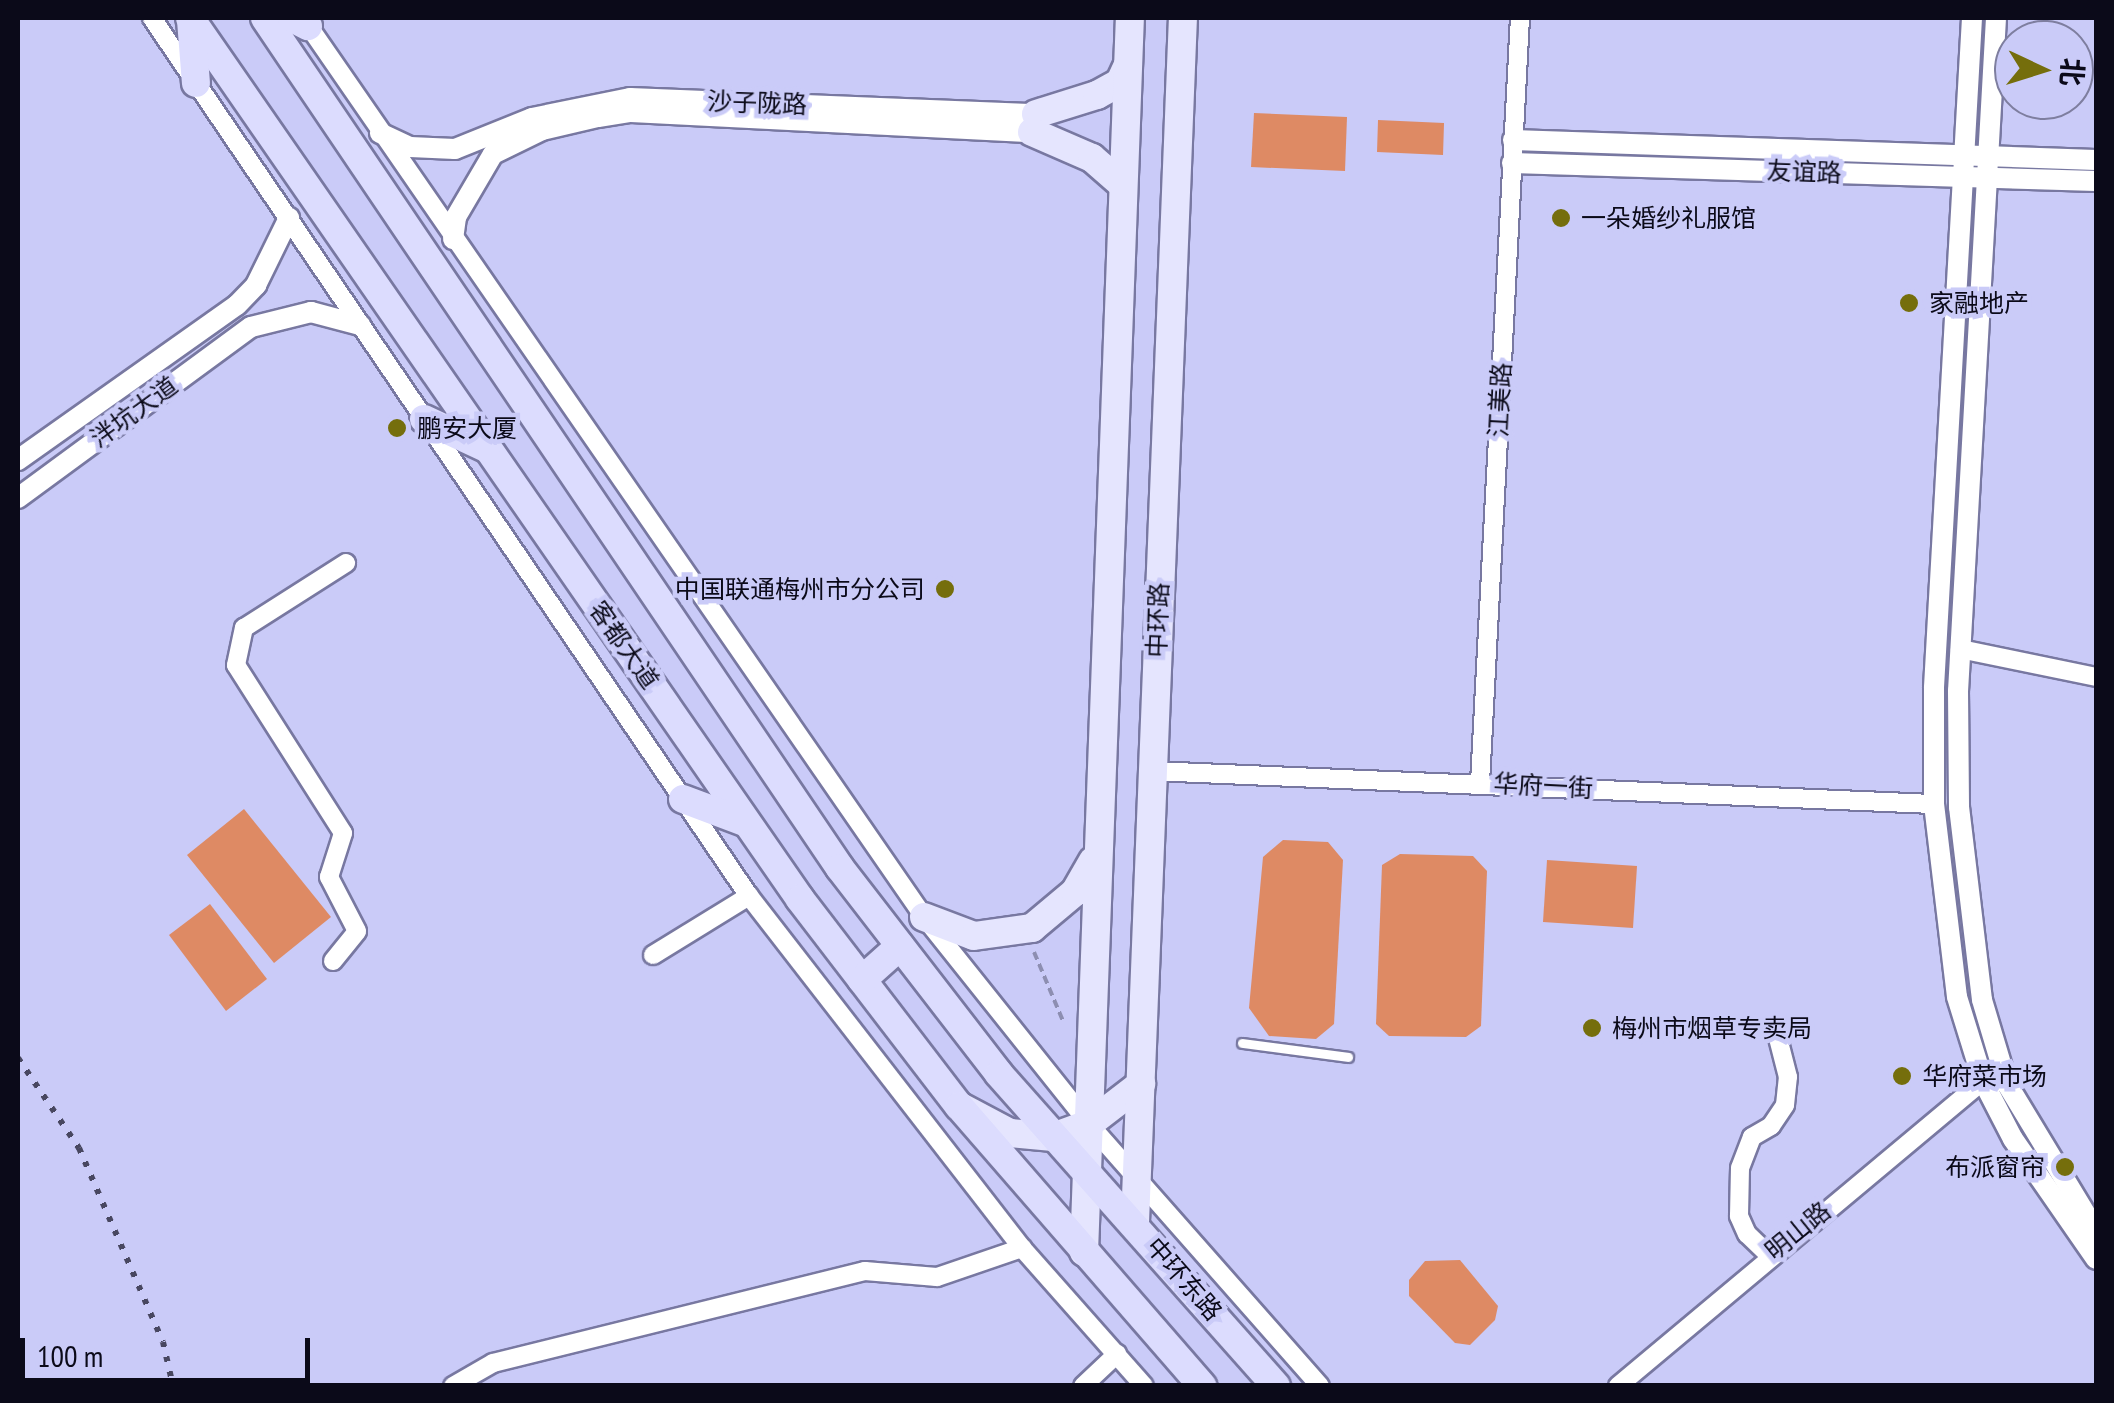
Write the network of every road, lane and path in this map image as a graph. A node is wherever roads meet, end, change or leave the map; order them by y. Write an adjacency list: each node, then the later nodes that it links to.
1 (152, 18): 11 (street)
2 (190, 18): 11 (highway); 26 (highway, 客都大道)
3 (265, 18): 41 (highway)
4 (1130, 18): 10 (main road)
5 (1183, 18): 32 (main road, 中环路)
6 (1520, 18): 14 (street, 江美路)
7 (1972, 18): 18 (street)
8 (1996, 18): 19 (street)
9 (301, 21): 13 (street)
10 (1128, 65): 12 (main road); 21 (main road)
11 (196, 84): 22 (street)
12 (1034, 123): 15 (street, 沙子陇路); 21 (main road)
13 (380, 132): 15 (street, 沙子陇路); 23 (street)
14 (1514, 140): 17 (street, 江美路); 18 (street, 友谊路)
15 (489, 146): 23 (street)
16 (2096, 160): 19 (street, 友谊路)
17 (1512, 163): 18 (street, 友谊路); 33 (street, 江美路)
18 (1962, 166): 19 (street, 友谊路); 35 (street)
19 (1986, 167): 20 (street, 友谊路); 30 (street)
20 (2096, 182)
21 (1123, 186): 37 (main road)
22 (289, 218): 24 (street); 27 (street, 泮坑大道)
23 (452, 239): 39 (street)
24 (360, 326): 25 (street); 28 (street, 泮坑大道)
25 (424, 419): 26 (highway); 34 (street)
26 (488, 449): 36 (highway, 客都大道)
27 (18, 460)
28 (18, 498)
29 (346, 563): 43 (street)
30 (1960, 649): 31 (street); 57 (street)
31 (2096, 677)
32 (1152, 771): 33 (street, 华府一街); 50 (main road, 中环路)
33 (1480, 783): 35 (street, 华府一街)
34 (683, 800): 36 (highway); 38 (street)
35 (1934, 804): 49 (street)
36 (747, 823): 44 (highway, 客都大道)
37 (1094, 860): 39 (main road); 52 (main road)
38 (749, 896): 42 (street); 58 (street)
39 (924, 917): 52 (street)
40 (1029, 938): 45 (path)
41 (900, 946): 44 (highway); 53 (highway)
42 (653, 955)
43 (332, 961)
44 (862, 980): 51 (highway, 客都大道)
45 (1063, 1021)
46 (1778, 1038): 60 (street)
47 (1242, 1043): 48 (lane)
48 (1348, 1056)
49 (1983, 1081): 60 (street, 明山路); 61 (street)
50 (1140, 1084): 52 (main road); 55 (main road, 中环路)
51 (959, 1106): 53 (main road); 59 (highway, 客都大道)
52 (1089, 1124): 53 (main road); 54 (main road); 55 (street)
53 (1053, 1137): 54 (highway)
54 (1087, 1176): 56 (highway, 中环东路); 59 (main road)
55 (1136, 1177): 56 (main road, 中环路); 68 (street)
56 (1135, 1222): 67 (highway, 中环东路)
57 (2096, 1231)
58 (1022, 1248): 62 (street); 63 (street)
59 (1084, 1252): 66 (highway)
60 (1769, 1254): 69 (street, 明山路)
61 (2096, 1259)
62 (1117, 1354): 64 (street); 65 (street)
63 (453, 1386)
64 (1083, 1386)
65 (1144, 1386)
66 (1202, 1386)
67 (1276, 1386)
68 (1320, 1386)
69 (1618, 1386)

